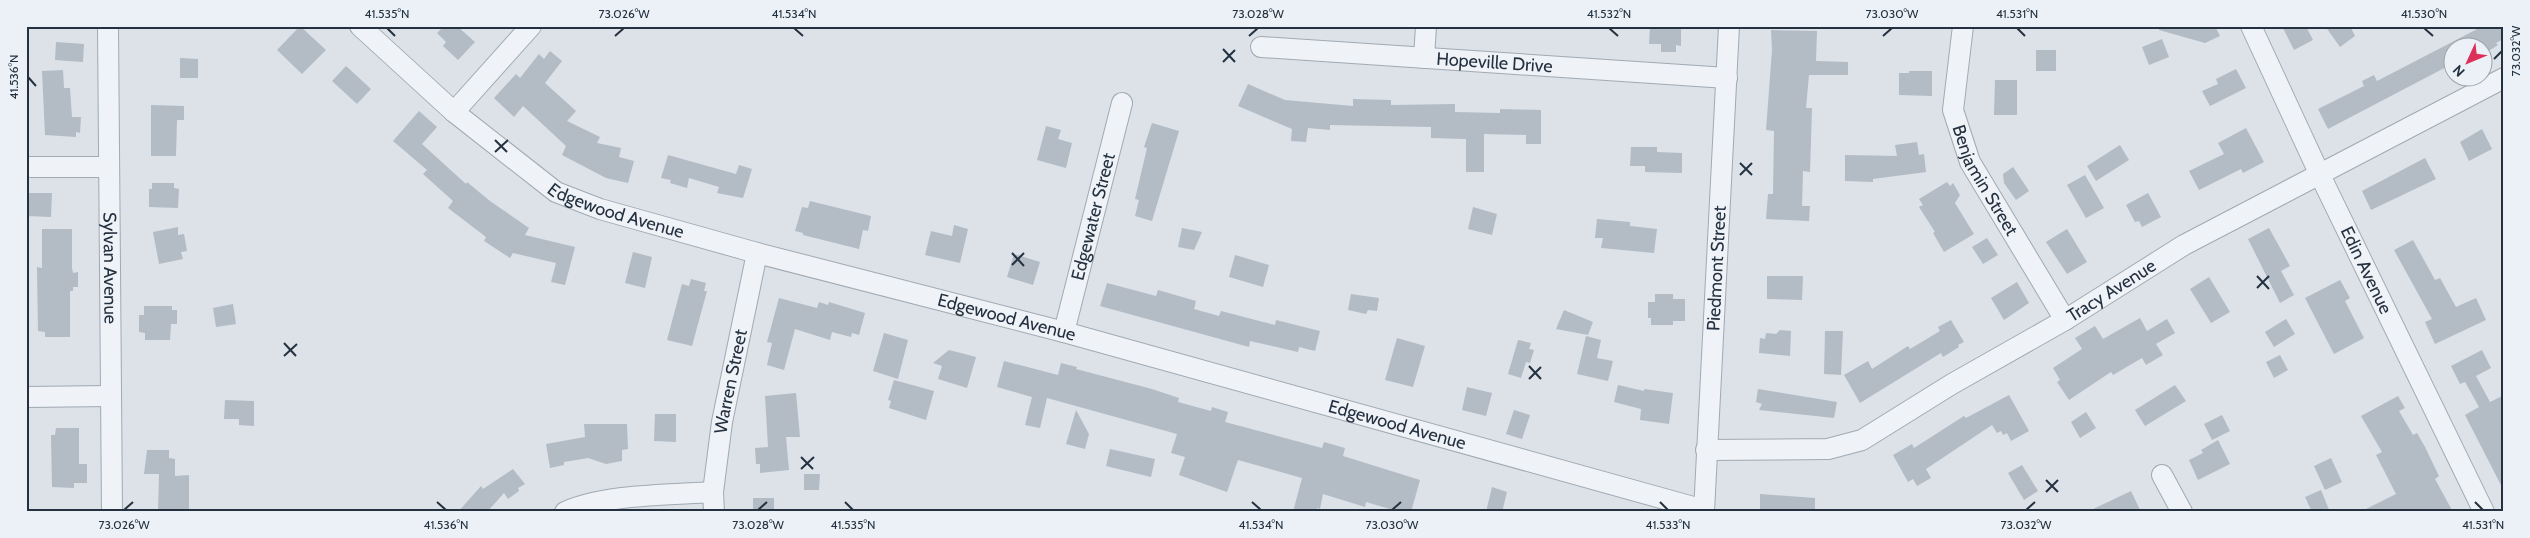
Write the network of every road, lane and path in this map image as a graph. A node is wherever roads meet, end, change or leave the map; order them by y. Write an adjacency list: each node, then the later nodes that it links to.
1 (108, 26): 15 (street, Sylvan Avenue)
2 (360, 26): 13 (street, Edgewood Avenue)
3 (531, 26): 13 (street)
4 (1426, 26): 9 (street)
5 (1729, 26): 10 (street, Piedmont Street)
6 (1963, 26): 18 (street, Benjamin Street)
7 (2251, 26): 16 (street, Edin Avenue)
8 (1261, 47): 9 (street, Hopeville Drive)
9 (1424, 58): 10 (street, Hopeville Drive)
10 (1728, 78): 22 (street, Piedmont Street)
11 (2504, 78): 16 (street, Tracy Avenue)
12 (1122, 103): 19 (street, Edgewater Street)
13 (454, 112): 17 (street, Edgewood Avenue)
14 (26, 167): 15 (street)
15 (109, 167): 20 (street, Sylvan Avenue)
16 (2320, 175): 18 (street, Tracy Avenue); 29 (street, Edin Avenue)
17 (758, 253): 19 (street, Edgewood Avenue); 24 (street, Warren Street)
18 (2065, 320): 22 (street, Tracy Avenue)
19 (1064, 332): 25 (street, Edgewood Avenue)
20 (111, 396): 21 (street); 26 (street, Sylvan Avenue)
21 (26, 397)
22 (1706, 450): 25 (street, Piedmont Street)
23 (2162, 475): 28 (street)
24 (713, 502): 27 (street)
25 (1704, 511)
26 (112, 512)
27 (565, 512)
28 (2182, 512)
29 (2484, 512)

